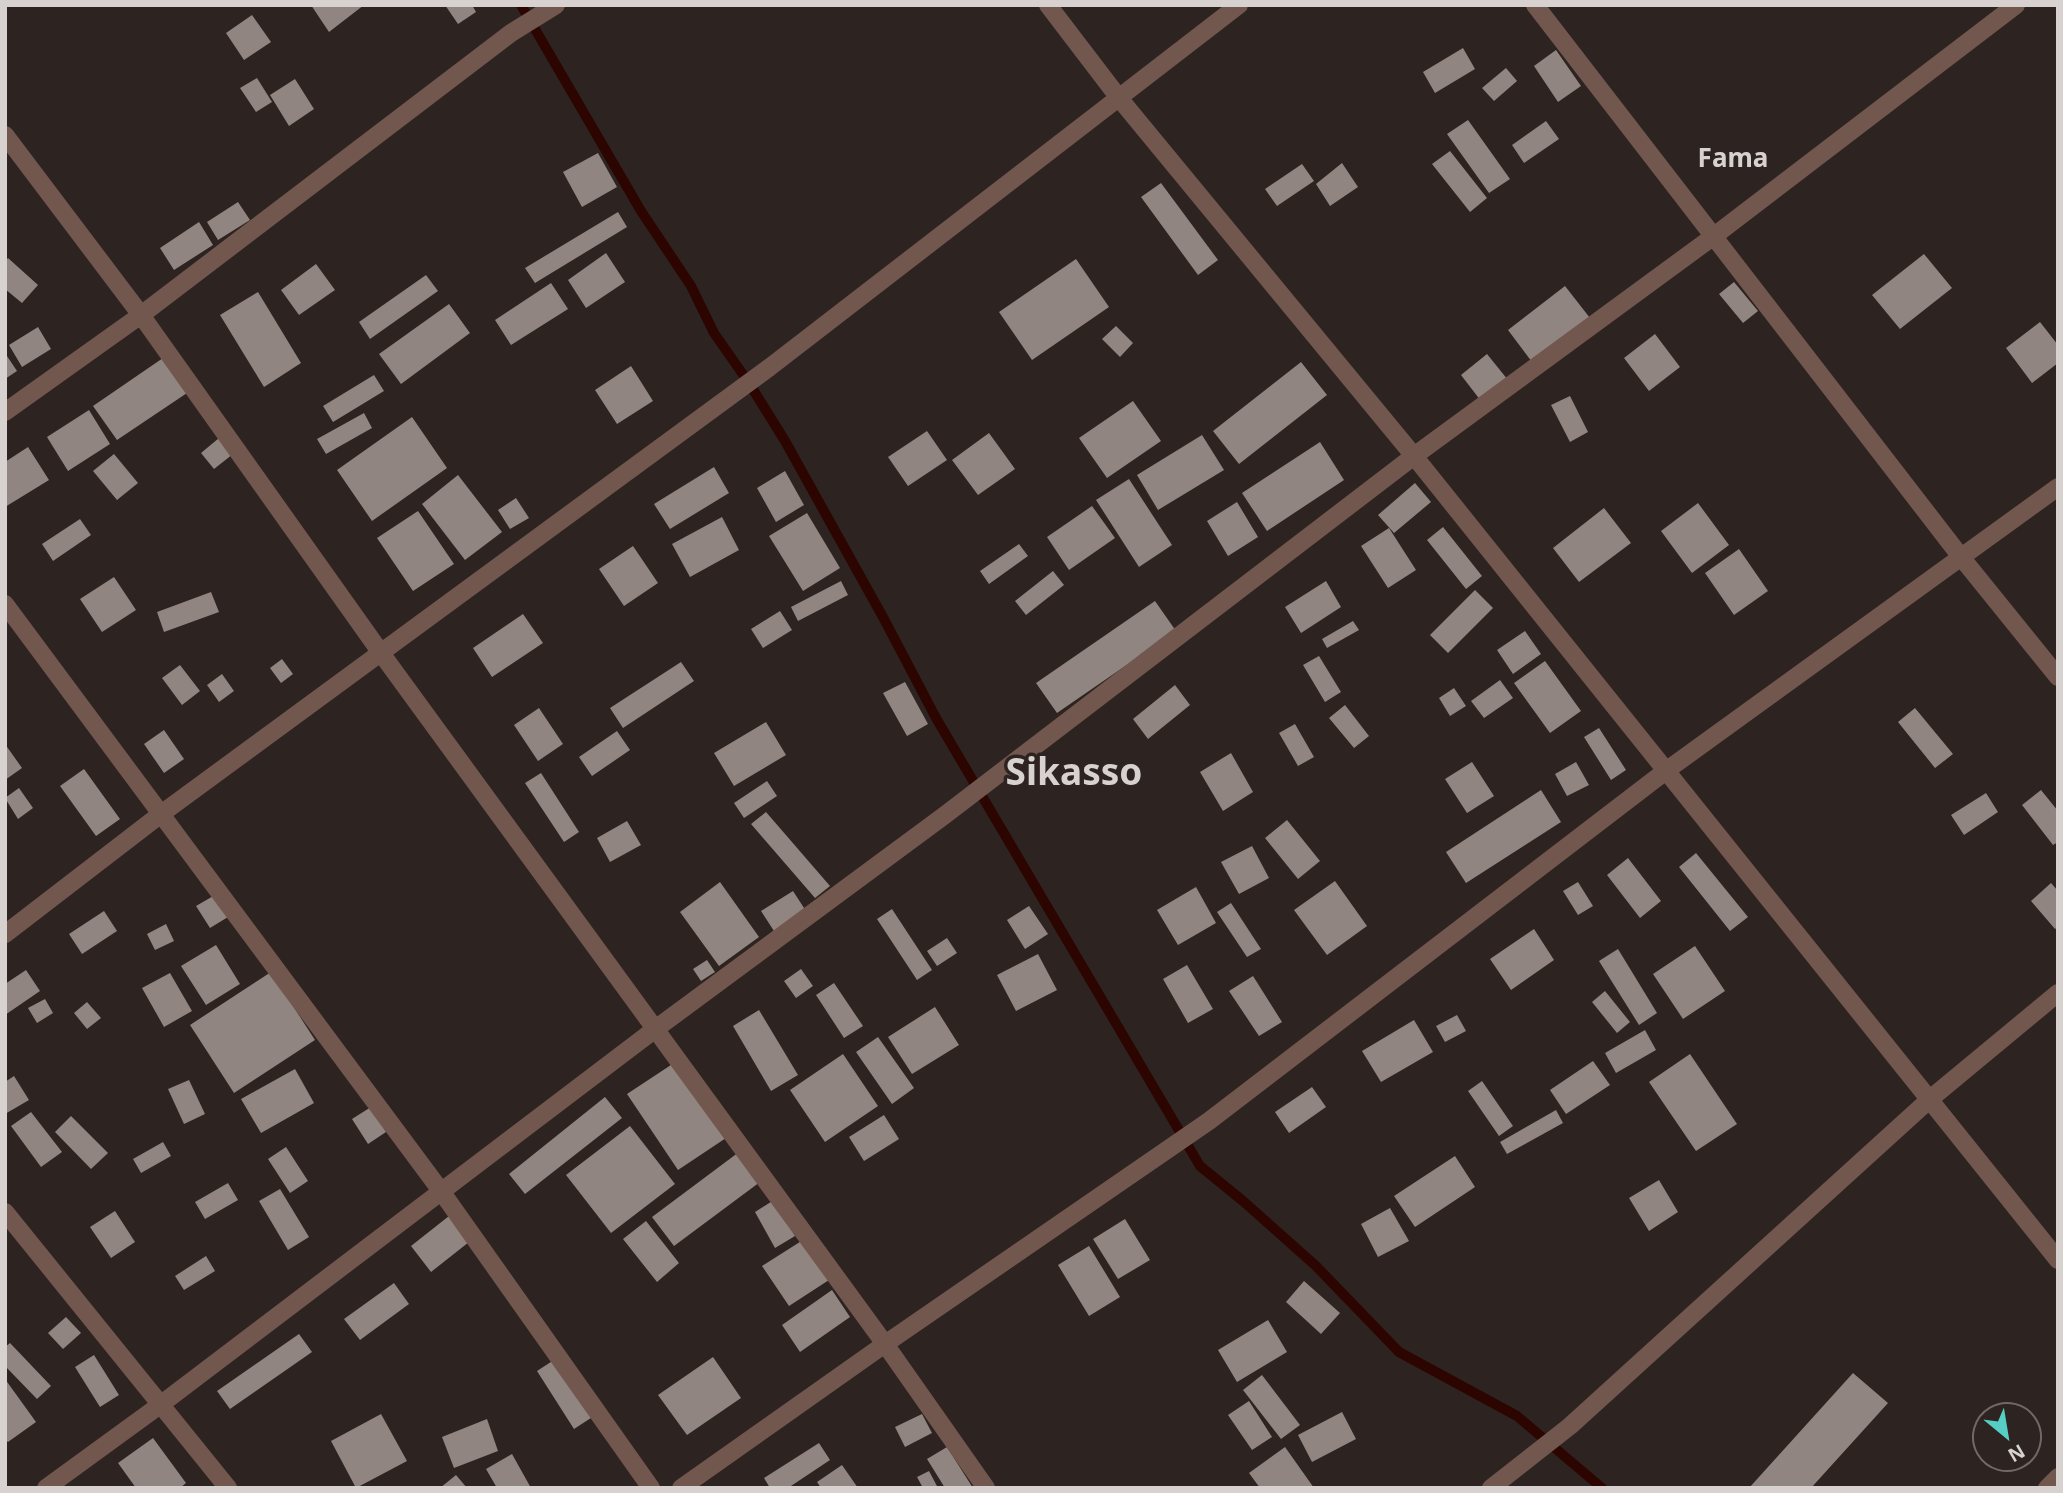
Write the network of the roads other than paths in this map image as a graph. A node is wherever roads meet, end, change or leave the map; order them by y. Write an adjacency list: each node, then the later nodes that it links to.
1 (556, 5): 10 (street)
2 (1048, 5): 7 (street)
3 (1239, 5): 7 (street)
4 (1535, 5): 9 (street)
5 (2016, 5): 6 (street)
6 (1994, 12): 9 (street)
7 (1119, 98): 12 (street); 16 (street)
8 (5, 135): 10 (street)
9 (1714, 236): 12 (street); 14 (street)
10 (141, 315): 11 (street); 16 (street)
11 (5, 412)
12 (1414, 456): 18 (street); 22 (street)
13 (2058, 487): 14 (street)
14 (1961, 557): 17 (street); 18 (street)
15 (5, 604): 19 (street)
16 (381, 653): 19 (street); 22 (street)
17 (2058, 677)
18 (1667, 770): 23 (street); 27 (street)
19 (161, 814): 20 (street); 24 (street)
20 (5, 934)
21 (2058, 993): 23 (street)
22 (654, 1030): 24 (street); 27 (street)
23 (1930, 1099): 26 (street); 35 (street)
24 (442, 1191): 28 (street); 32 (street)
25 (5, 1212): 28 (street)
26 (2058, 1260)
27 (885, 1344): 33 (street); 34 (street)
28 (160, 1405): 30 (street); 31 (street)
29 (2058, 1478): 36 (street)
30 (46, 1488)
31 (228, 1488)
32 (651, 1488)
33 (681, 1488)
34 (986, 1488)
35 (1491, 1488)
36 (2047, 1488)

